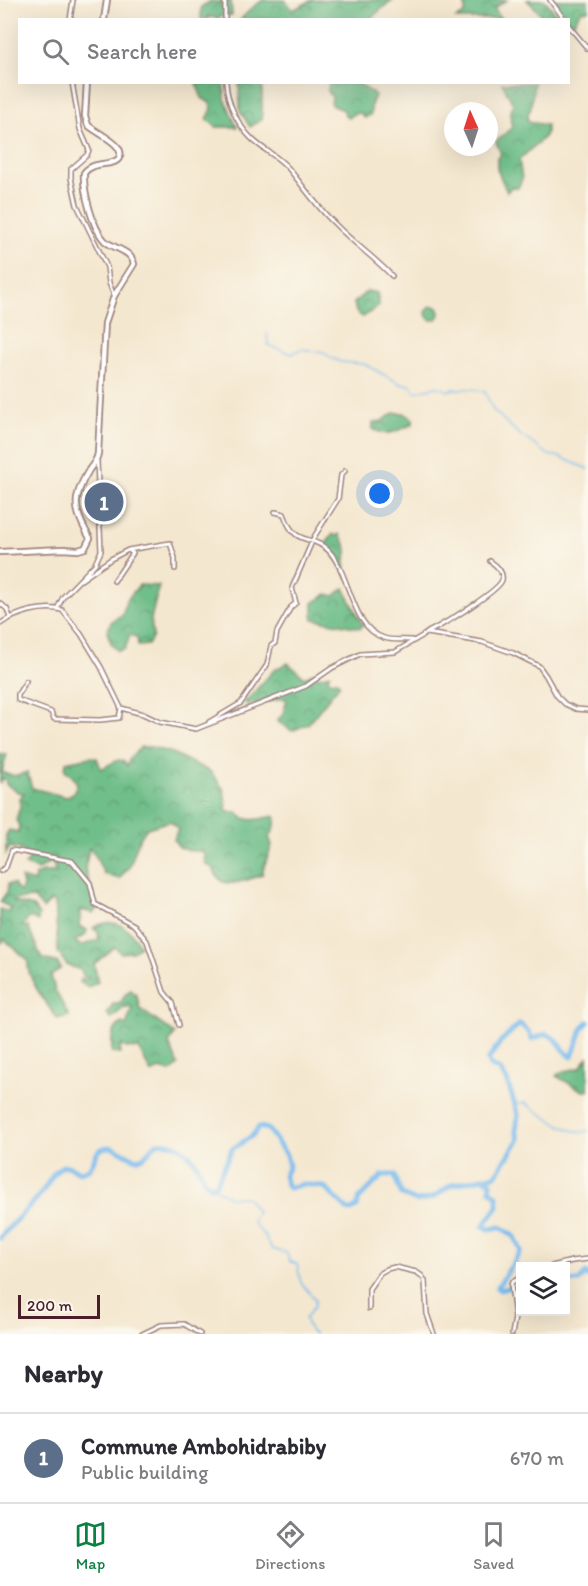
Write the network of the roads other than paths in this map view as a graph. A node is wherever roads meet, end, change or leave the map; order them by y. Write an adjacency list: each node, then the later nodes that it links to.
1 (73, 0): 5 (street)
2 (107, 0): 6 (main road)
3 (225, 0): 7 (street)
4 (550, 0): 8 (street)
5 (70, 18)
6 (105, 18)
7 (225, 18)
8 (564, 18)
9 (570, 28): 10 (street)
10 (588, 50)
11 (72, 84): 15 (street)
12 (87, 84): 15 (main road)
13 (226, 84): 14 (street)
14 (392, 276)
15 (114, 296): 16 (main road)
16 (97, 461): 21 (main road); 24 (street)
17 (345, 471): 19 (street)
18 (275, 512): 19 (street)
19 (313, 542): 31 (street); 35 (street)
20 (128, 550): 23 (street); 24 (street); 25 (street)
21 (0, 552)
22 (490, 561): 30 (street)
23 (175, 569)
24 (80, 581): 27 (street)
25 (114, 581)
26 (0, 603): 28 (street)
27 (57, 609): 28 (street); 33 (street)
28 (10, 617): 29 (street)
29 (0, 624)
30 (427, 633): 31 (street); 34 (street)
31 (413, 640): 35 (street)
32 (26, 681): 33 (street)
33 (121, 708): 35 (street)
34 (588, 710)
35 (202, 726)
36 (0, 871): 37 (street)
37 (179, 1025)
38 (588, 1259): 39 (street)
39 (568, 1262)
40 (516, 1280): 45 (street)
41 (369, 1309): 44 (street)
42 (142, 1334): 43 (street)
43 (200, 1334)
44 (434, 1334)
45 (512, 1334)

